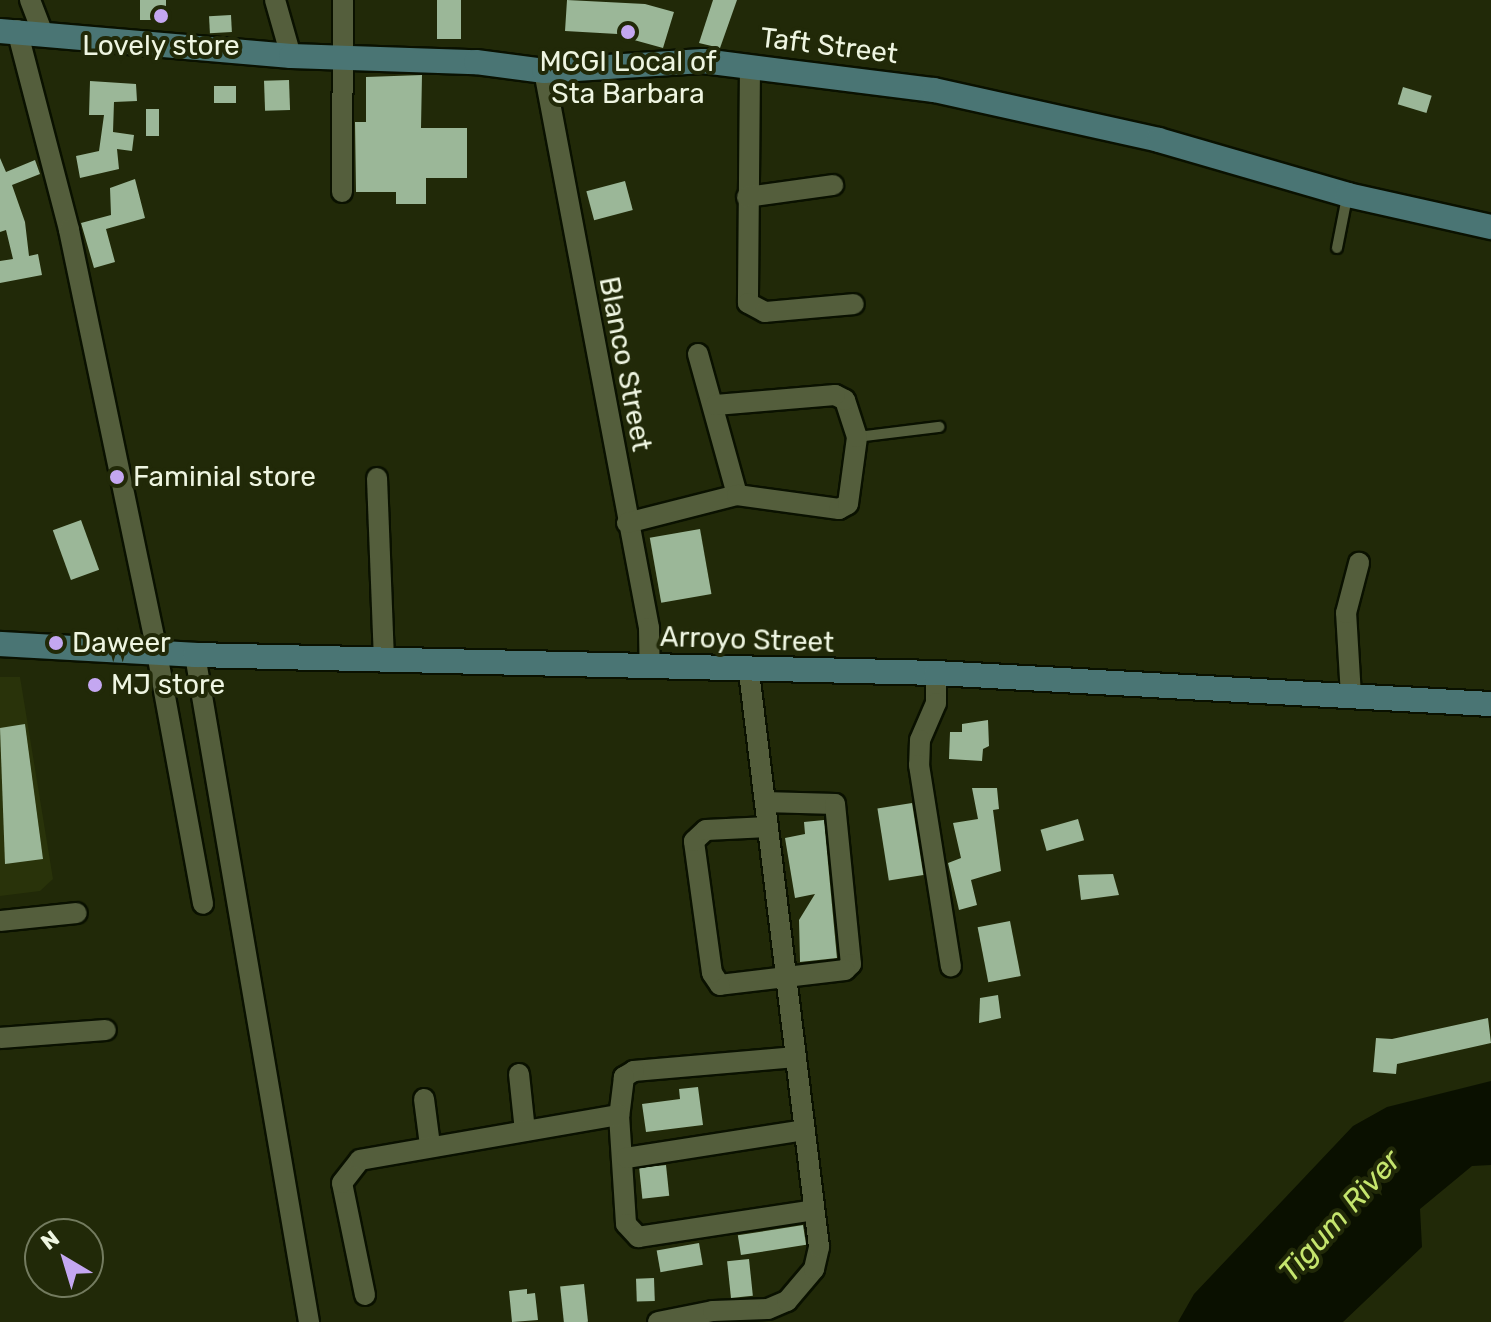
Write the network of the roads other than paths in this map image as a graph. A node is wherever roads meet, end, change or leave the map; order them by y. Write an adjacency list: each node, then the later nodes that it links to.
1 (30, 0): 5 (street)
2 (275, 0): 6 (street)
3 (343, 0): 7 (street)
4 (355, 0): 7 (street)
5 (20, 31): 6 (street, Taft Street); 26 (street)
6 (291, 56): 7 (street, Taft Street)
7 (346, 57): 9 (street, Taft Street); 11 (street)
8 (750, 66): 9 (street, Taft Street); 12 (street, Taft Street); 13 (street)
9 (544, 71): 23 (street, Blanco Street)
10 (833, 185): 13 (street)
11 (342, 192)
12 (1348, 195): 14 (street, Taft Street); 15 (lane)
13 (747, 197): 16 (street)
14 (1491, 227)
15 (1337, 248)
16 (854, 304)
17 (698, 354): 18 (street)
18 (715, 405): 20 (street); 22 (street)
19 (939, 427): 20 (lane)
20 (857, 437): 22 (street)
21 (377, 478): 28 (street)
22 (737, 495): 23 (street)
23 (627, 523): 29 (street, Blanco Street)
24 (1359, 563): 32 (street)
25 (0, 644): 26 (street, Arroyo Street)
26 (157, 653): 27 (street, Arroyo Street); 36 (street)
27 (195, 655): 28 (street, Arroyo Street); 34 (street)
28 (384, 660): 29 (street, Arroyo Street)
29 (650, 667): 30 (street, Arroyo Street)
30 (749, 672): 31 (street, Arroyo Street); 35 (street)
31 (936, 673): 32 (street, Arroyo Street); 41 (street)
32 (1351, 696): 33 (street, Arroyo Street)
33 (1491, 704)
34 (216, 800): 36 (street); 56 (street)
35 (765, 802): 37 (street); 42 (street)
36 (183, 805): 38 (street)
37 (768, 827): 42 (street); 42 (street)
38 (203, 904)
39 (77, 913): 40 (street)
40 (0, 921)
41 (951, 966)
42 (786, 975): 45 (street)
43 (106, 1030): 44 (street)
44 (0, 1038)
45 (796, 1057): 48 (street); 49 (street)
46 (519, 1074): 50 (street)
47 (424, 1099): 51 (street)
48 (619, 1115): 50 (street); 52 (street)
49 (804, 1130): 52 (street); 53 (street)
50 (525, 1131): 51 (street)
51 (430, 1145): 54 (street)
52 (626, 1158): 53 (street)
53 (814, 1210): 55 (street)
54 (365, 1295)
55 (706, 1316): 57 (street)
56 (309, 1322)
57 (658, 1322)

